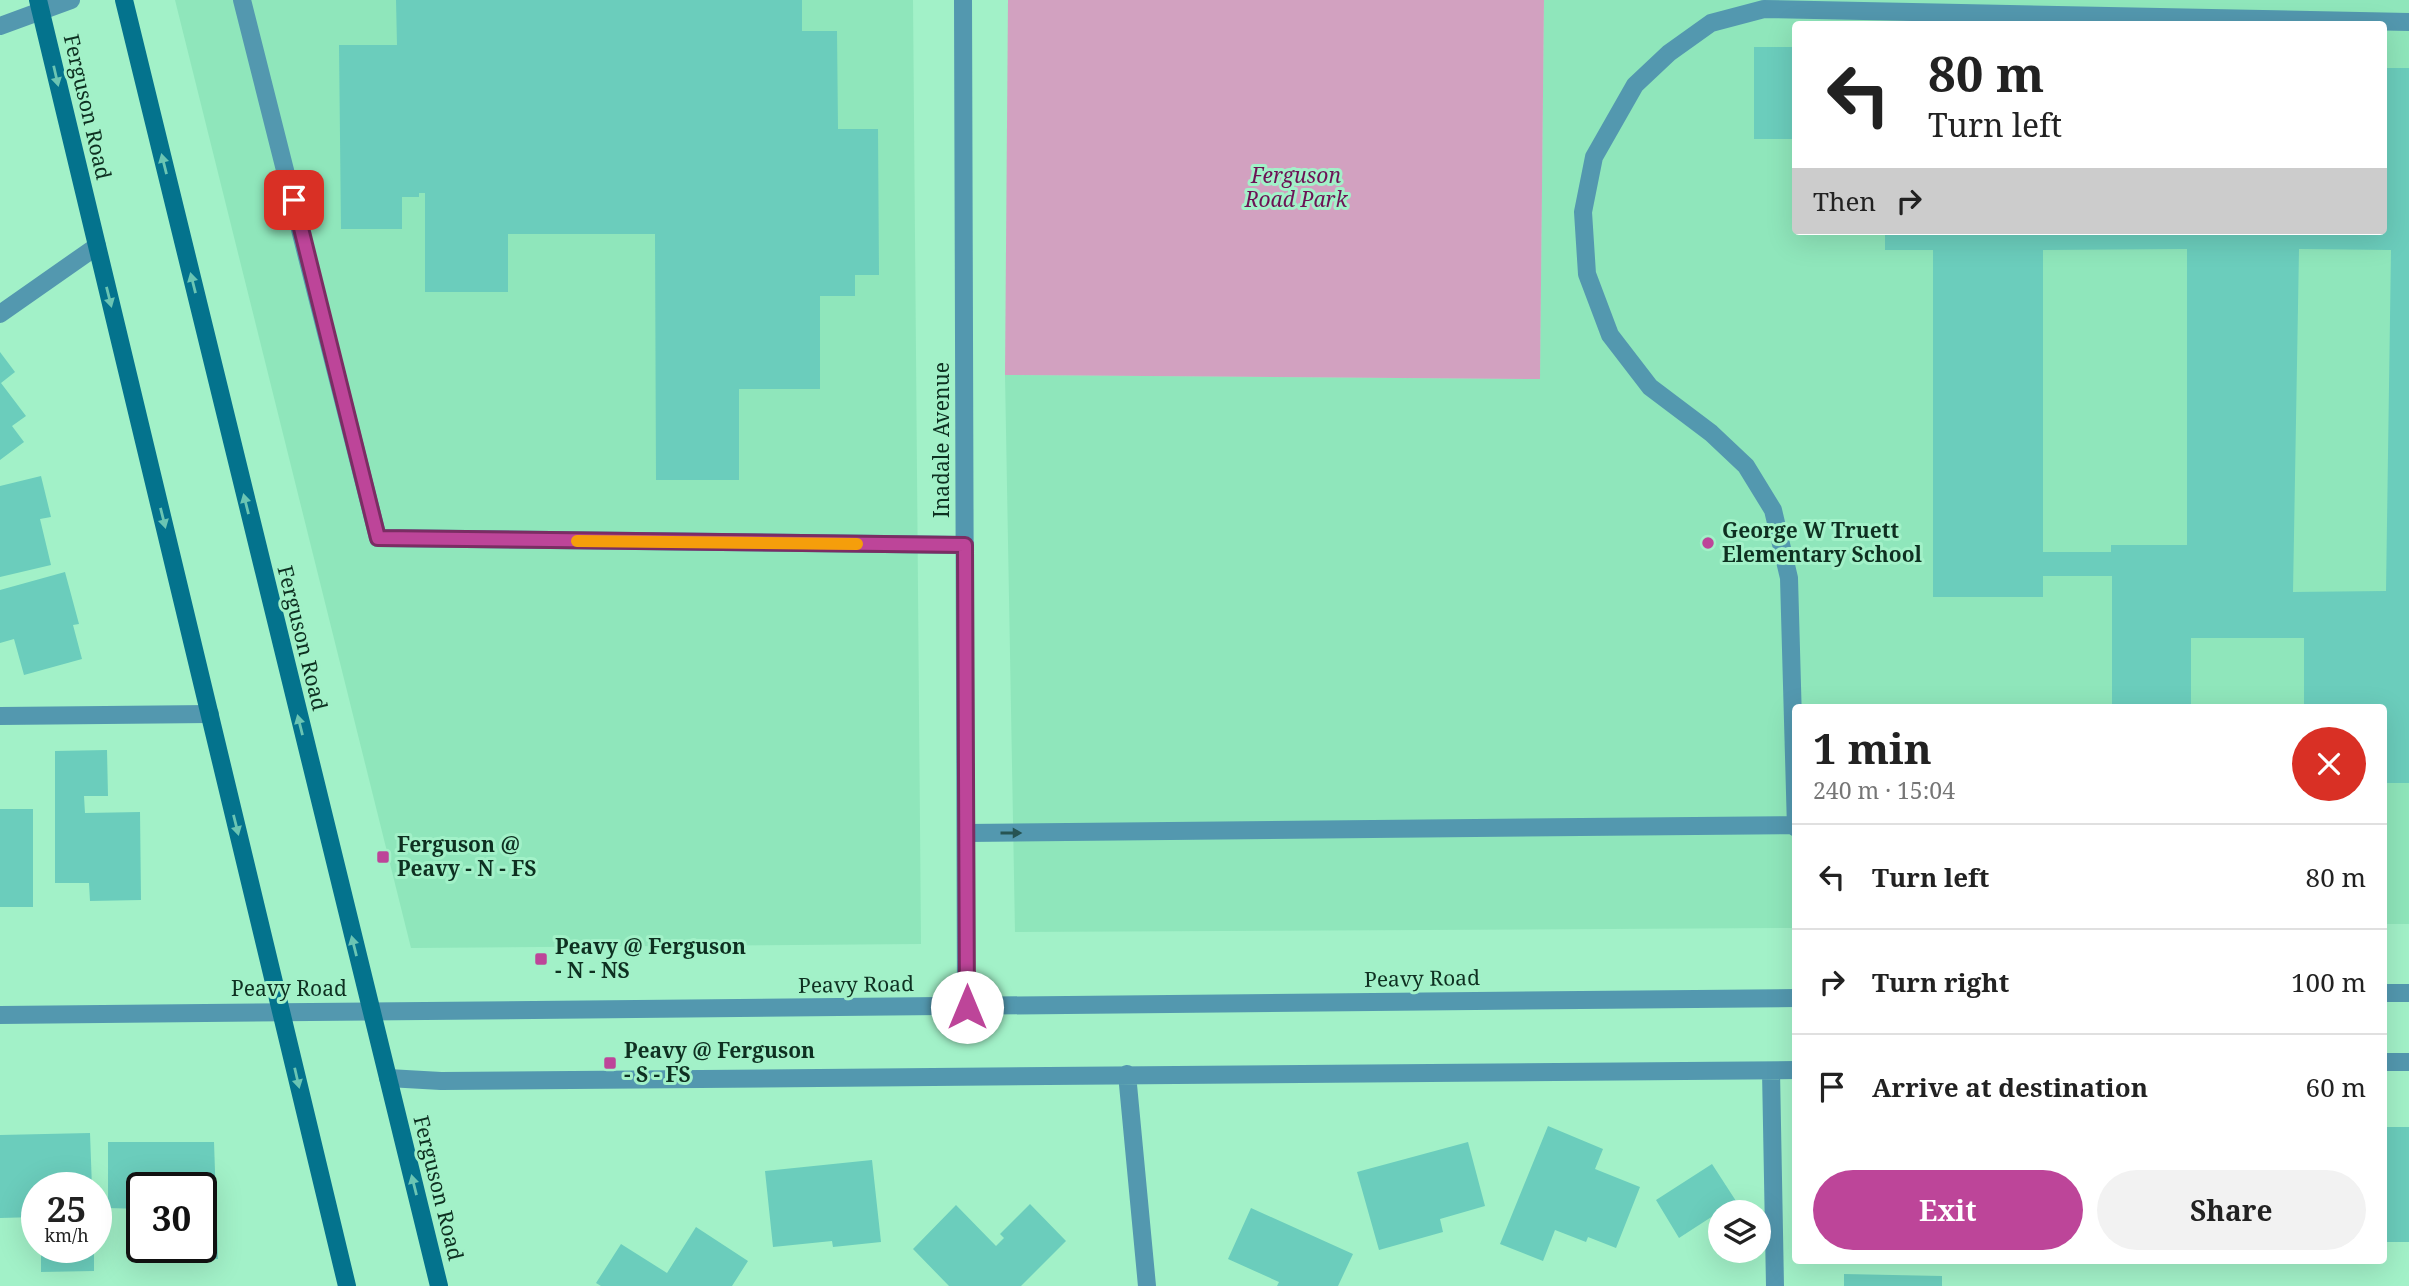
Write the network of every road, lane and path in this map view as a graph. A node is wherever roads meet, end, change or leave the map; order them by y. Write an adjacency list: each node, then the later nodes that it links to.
1 (71, 0): 5 (street)
2 (124, 0): 23 (main road, Ferguson Road, one-way to 2)
3 (242, 0): 12 (street)
4 (963, 0): 12 (street, Inadale Avenue)
5 (39, 5): 9 (street); 10 (main road, Ferguson Road, one-way to 10)
6 (2359, 21): 13 (street)
7 (2387, 22): 8 (street)
8 (2409, 22)
9 (0, 26)
10 (97, 246): 11 (street); 14 (main road, Ferguson Road, one-way to 14)
11 (0, 314)
12 (965, 545): 17 (street, Inadale Avenue)
13 (1793, 704)
14 (210, 714): 15 (street); 22 (main road, Ferguson Road, one-way to 22)
15 (0, 716)
16 (1792, 826): 17 (street, one-way to 16)
17 (966, 833): 21 (street, Inadale Avenue)
18 (2387, 993): 19 (street)
19 (2409, 993)
20 (1792, 998): 21 (street, Peavy Road)
21 (967, 1007): 23 (street, Peavy Road)
22 (281, 1012): 23 (street, Peavy Road); 24 (street, Peavy Road); 31 (main road, Ferguson Road, one-way to 31)
23 (370, 1012): 30 (main road, Ferguson Road)
24 (0, 1014)
25 (2387, 1062): 26 (street)
26 (2409, 1062)
27 (1792, 1070): 28 (street)
28 (1771, 1071): 29 (street); 34 (street)
29 (1127, 1074): 30 (street); 33 (street)
30 (388, 1078): 32 (main road, Ferguson Road, one-way to 30)
31 (347, 1286)
32 (439, 1286)
33 (1147, 1286)
34 (1775, 1286)

